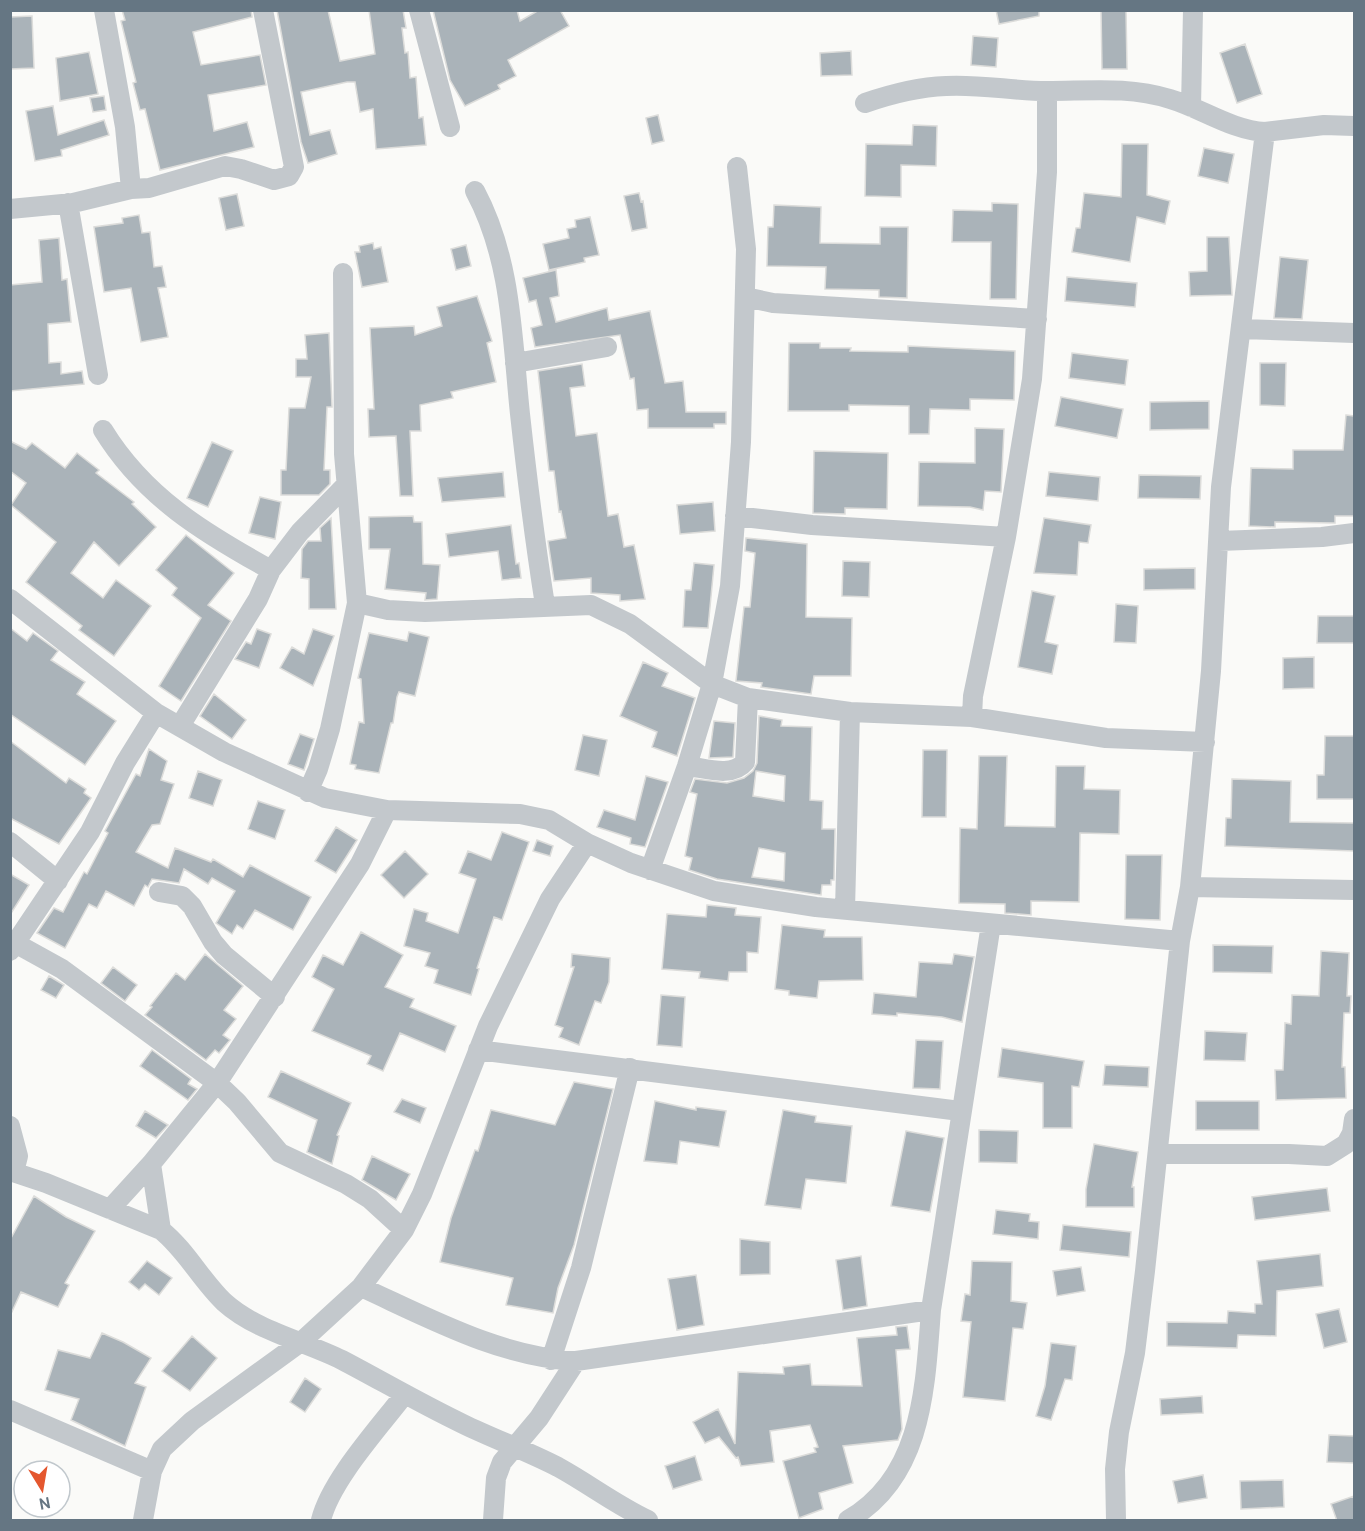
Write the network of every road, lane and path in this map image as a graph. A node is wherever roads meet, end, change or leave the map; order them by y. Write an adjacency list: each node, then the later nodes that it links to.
1 (104, 10): 12 (street)
2 (263, 10): 12 (street)
3 (419, 10): 9 (street)
4 (1193, 10): 7 (street)
5 (1047, 91): 6 (street); 7 (street); 18 (street)
6 (866, 103)
7 (1191, 107): 10 (street)
8 (1354, 126): 10 (street)
9 (450, 127)
10 (1264, 132): 19 (street)
11 (737, 167): 17 (street)
12 (131, 189): 14 (street)
13 (475, 191): 22 (street)
14 (68, 203): 15 (street); 23 (street)
15 (10, 209)
16 (343, 273): 25 (street)
17 (745, 297): 18 (street); 26 (street)
18 (1037, 318): 28 (street)
19 (1240, 329): 20 (street); 29 (street)
20 (1354, 333)
21 (607, 347): 22 (street)
22 (515, 363): 33 (street)
23 (98, 375)
24 (103, 430): 30 (street)
25 (346, 485): 30 (street); 32 (street)
26 (735, 516): 28 (street); 34 (street)
27 (1354, 533): 29 (street)
28 (1006, 537): 38 (street)
29 (1219, 541): 40 (street)
30 (271, 570): 39 (street)
31 (10, 599): 36 (street)
32 (357, 603): 33 (street); 42 (street)
33 (545, 605): 34 (street)
34 (712, 684): 35 (street); 41 (street)
35 (748, 698): 37 (street); 41 (street)
36 (156, 712): 39 (street); 47 (street)
37 (849, 712): 38 (street); 51 (street)
38 (972, 717): 40 (street)
39 (180, 726): 42 (street)
40 (1205, 742): 48 (street)
41 (687, 766): 46 (street)
42 (308, 792): 43 (street)
43 (387, 810): 45 (street); 55 (street)
44 (10, 842): 47 (street)
45 (587, 843): 46 (street); 56 (street)
46 (650, 870): 51 (street)
47 (58, 881): 54 (street)
48 (1190, 887): 49 (street); 53 (street)
49 (1354, 890)
50 (159, 892): 55 (street)
51 (845, 910): 52 (street)
52 (991, 924): 53 (street); 59 (street)
53 (1180, 941): 62 (street)
54 (13, 947): 58 (street)
55 (275, 997): 58 (street)
56 (478, 1050): 57 (street); 67 (street)
57 (630, 1068): 59 (street); 71 (street)
58 (217, 1083): 63 (street); 67 (street)
59 (960, 1111): 69 (street)
60 (1354, 1119): 62 (street)
61 (10, 1126): 64 (street)
62 (1158, 1154): 82 (street)
63 (151, 1164): 65 (street); 66 (street)
64 (12, 1172): 65 (street)
65 (110, 1209): 66 (street)
66 (161, 1230): 70 (street)
67 (404, 1230): 68 (street)
68 (361, 1287): 70 (street); 71 (street)
69 (931, 1310): 72 (street); 81 (street)
70 (301, 1342): 73 (street); 76 (street)
71 (551, 1360): 72 (street)
72 (576, 1361): 75 (street)
73 (404, 1395): 75 (street); 78 (street)
74 (10, 1410): 76 (street)
75 (517, 1447): 79 (street); 80 (street)
76 (152, 1471): 77 (street)
77 (143, 1521)
78 (321, 1521)
79 (493, 1521)
80 (648, 1521)
81 (848, 1521)
82 (1116, 1521)

